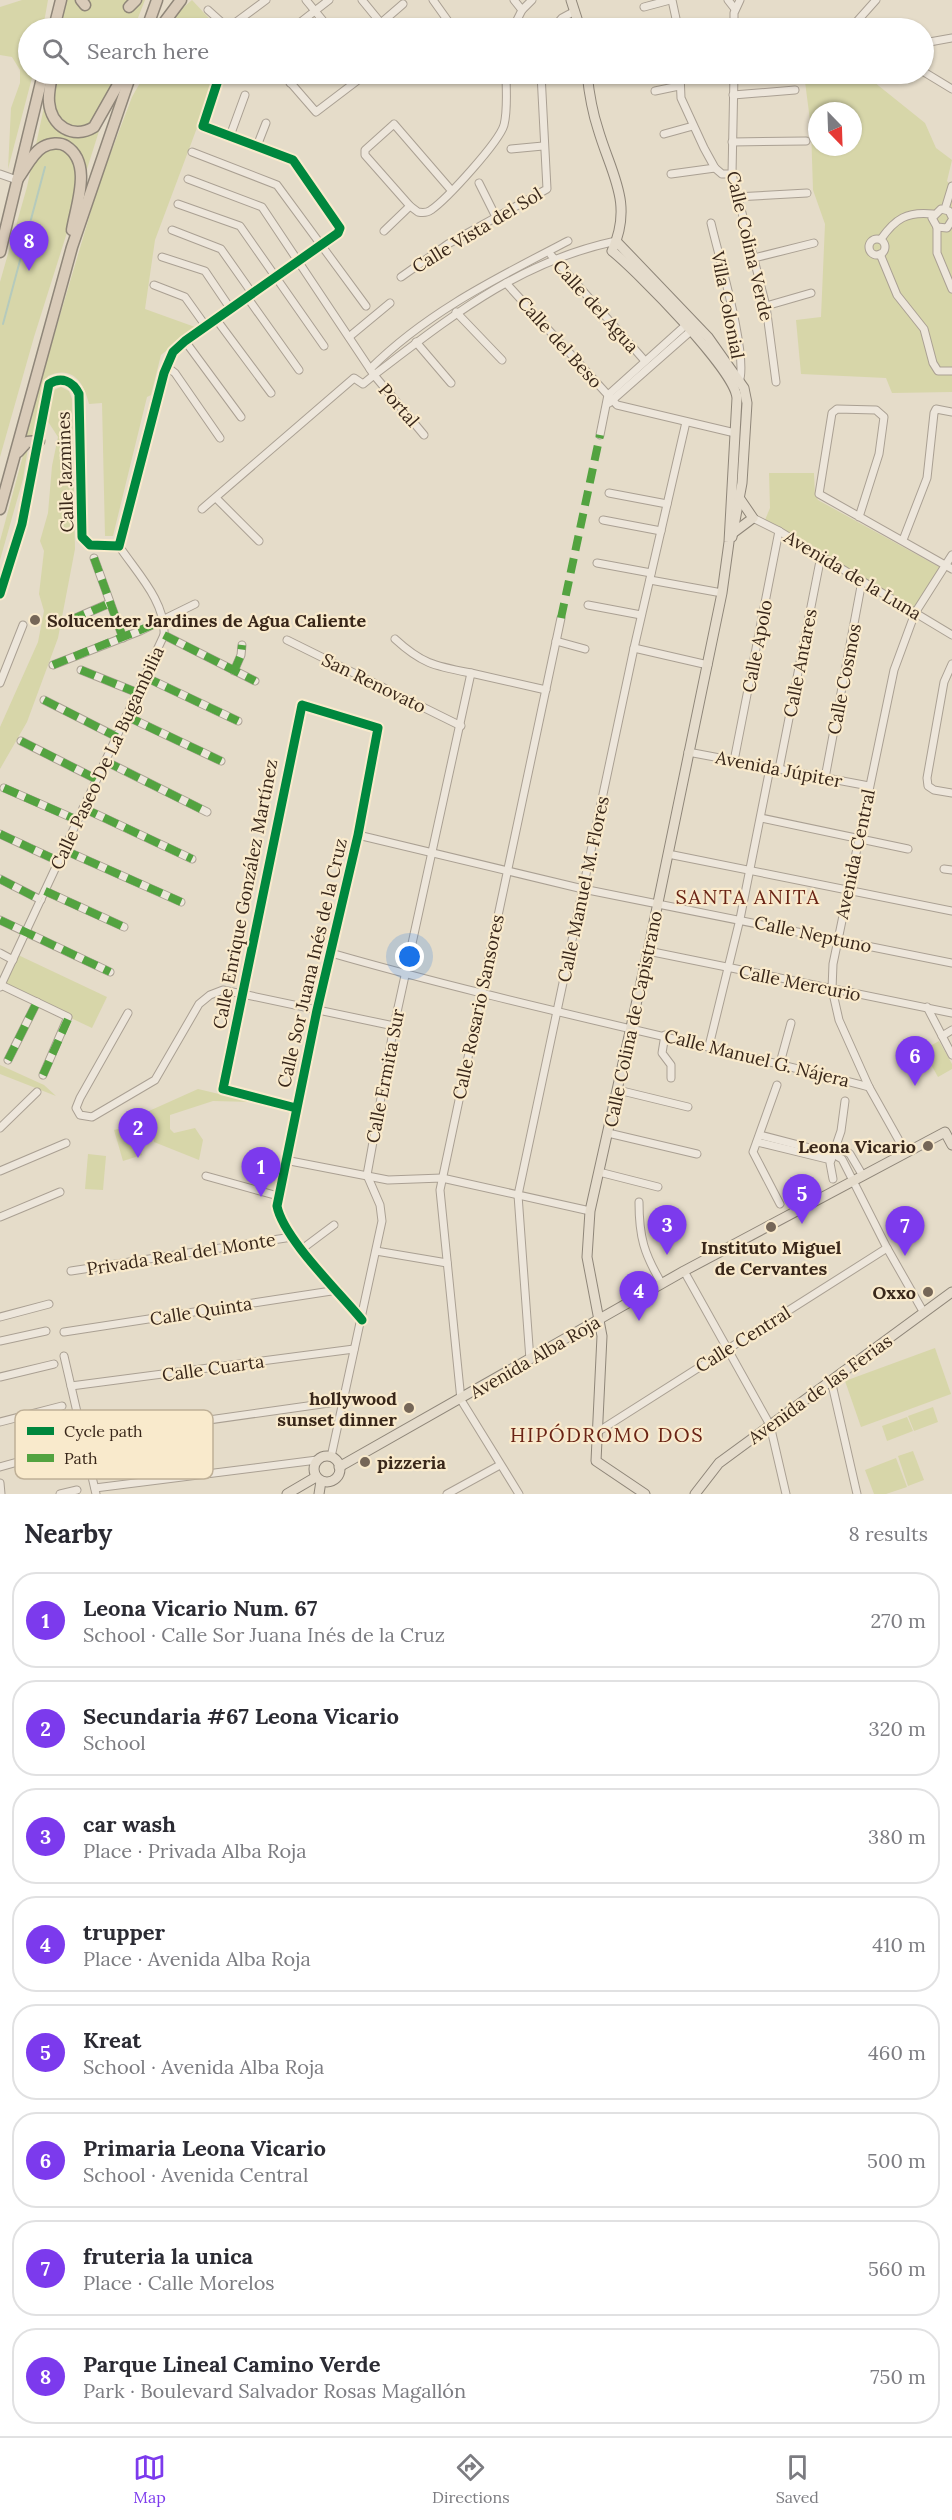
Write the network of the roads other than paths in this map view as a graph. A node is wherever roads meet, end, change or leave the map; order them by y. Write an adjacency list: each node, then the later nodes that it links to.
1 (62, 0): 24 (highway); 25 (highway)
2 (157, 0): 26 (highway)
3 (181, 0): 27 (highway)
4 (266, 0): 16 (street)
5 (306, 0): 22 (street)
6 (329, 0): 22 (street)
7 (362, 0): 32 (street)
8 (434, 0): 34 (street)
9 (514, 0): 21 (street)
10 (532, 0): 21 (street)
11 (571, 0): 23 (main road)
12 (671, 0): 18 (street); 38 (street)
13 (728, 0): 19 (street)
14 (740, 0): 19 (street)
15 (876, 0): 40 (street)
16 (256, 3): 29 (street)
17 (403, 4): 33 (street)
18 (644, 7)
19 (735, 9): 39 (street)
20 (208, 10): 28 (street)
21 (522, 10): 35 (street)
22 (315, 11): 30 (street); 31 (street)
23 (575, 11): 36 (street); 37 (main road)
24 (57, 18)
25 (61, 18)
26 (151, 18)
27 (168, 18)
28 (216, 18)
29 (243, 18)
30 (306, 18)
31 (321, 18)
32 (377, 18)
33 (390, 18)
34 (446, 18)
35 (518, 18)
36 (562, 18)
37 (577, 18)
38 (676, 18)
39 (735, 18)
40 (860, 18)
41 (952, 38): 42 (street)
42 (934, 41)
43 (934, 78): 56 (street)
44 (41, 84): 76 (highway)
45 (51, 84): 46 (highway)
46 (118, 84)
47 (128, 84): 105 (highway)
48 (217, 84): 64 (street)
49 (291, 84): 50 (street)
50 (353, 84)
51 (506, 84): 79 (street)
52 (541, 84): 68 (street, Calle Vista del Sol)
53 (589, 84): 94 (main road)
54 (734, 84): 60 (street, Calle Colina Verde)
55 (679, 86): 58 (street); 62 (street)
56 (952, 89)
57 (795, 90): 60 (street)
58 (655, 91)
59 (245, 95): 64 (street)
60 (733, 95): 66 (street, Calle Colina Verde)
61 (266, 123): 67 (street)
62 (693, 126): 63 (street); 71 (street)
63 (664, 134)
64 (230, 136): 67 (street)
65 (806, 141): 66 (street)
66 (732, 142): 74 (street, Calle Colina Verde)
67 (257, 146): 96 (street)
68 (543, 146): 69 (street); 86 (street, Calle Vista del Sol)
69 (511, 149)
70 (192, 153): 96 (street)
71 (715, 168): 73 (street); 74 (street)
72 (0, 174): 76 (street)
73 (671, 174)
74 (732, 174): 81 (street, Calle Colina Verde)
75 (188, 179): 104 (street, Portal)
76 (17, 180): 88 (highway); 105 (highway)
77 (479, 183): 86 (street)
78 (952, 186): 85 (street)
79 (451, 189): 83 (street); 83 (street)
80 (807, 193): 81 (street)
81 (735, 197): 103 (street, Calle Colina Verde)
82 (178, 204): 106 (street)
83 (410, 206): 91 (street)
84 (933, 214): 85 (street); 89 (street); 92 (street)
85 (951, 214): 89 (street)
86 (497, 219): 107 (street, Calle Vista del Sol)
87 (711, 223): 133 (street, Villa Colonial)
88 (3, 225): 99 (highway)
89 (937, 227): 110 (street)
90 (172, 230): 112 (street)
91 (384, 231)
92 (881, 239): 100 (street); 100 (street)
93 (568, 241): 98 (street)
94 (616, 241): 97 (main road); 120 (main road, Calle Colina de Capistrano)
95 (814, 243): 103 (street)
96 (321, 245): 104 (street); 114 (street)
97 (608, 247): 102 (street); 120 (main road, Calle Colina de Capistrano)
98 (548, 251): 102 (street, Calle del Agua); 130 (street)
99 (0, 252)
100 (880, 254): 129 (street)
101 (162, 257): 116 (street)
102 (553, 258): 108 (street); 126 (street, Calle del Agua)
103 (754, 258): 115 (street, Calle Colina Verde)
104 (298, 261): 106 (street); 121 (street, Portal)
105 (66, 269): 144 (highway)
106 (275, 277): 112 (street); 124 (street)
107 (401, 277)
108 (506, 283): 117 (street); 135 (street, Calle del Beso)
109 (154, 285): 119 (street)
110 (952, 289)
111 (811, 293): 115 (street)
112 (250, 295): 116 (street); 128 (street)
113 (390, 303): 121 (street)
114 (366, 306)
115 (766, 306): 131 (street, Calle Colina Verde)
116 (230, 308): 118 (street)
117 (456, 312): 123 (street); 125 (street)
118 (216, 319): 119 (street); 134 (street)
119 (205, 326): 122 (street)
120 (692, 326): 126 (street); 133 (main road, Calle Colina de Capistrano); 135 (street)
121 (349, 337): 130 (street, Portal)
122 (185, 341): 127 (street); 137 (street)
123 (416, 342): 130 (street); 132 (street)
124 (324, 345)
125 (502, 360)
126 (645, 361): 135 (street)
127 (166, 366): 142 (street); 159 (street)
128 (299, 370)
129 (952, 371)
130 (372, 372): 140 (street, Portal); 147 (street)
131 (776, 382)
132 (451, 383)
133 (737, 383): 139 (main road, Calle Colina de Capistrano); 146 (main road, Calle Colina de Capistrano)
134 (271, 393)
135 (610, 398): 138 (street); 141 (street)
136 (952, 411): 157 (street)
137 (241, 417)
138 (686, 422): 139 (street); 148 (street, Calle Manuel M. Flores)
139 (735, 433): 146 (main road, Calle Colina de Capistrano)
140 (424, 435)
141 (600, 435)
142 (220, 438)
143 (39, 441): 144 (highway); 159 (street, Calle Jazmines); 168 (street, Calle Jazmines)
144 (15, 454): 149 (highway)
145 (609, 493): 148 (street)
146 (736, 496): 152 (main road); 156 (main road, Calle Colina de Capistrano)
147 (216, 498): 150 (street); 158 (street)
148 (667, 504): 154 (street, Calle Manuel M. Flores)
149 (0, 509)
150 (202, 509)
151 (859, 517): 151 (street); 157 (street)
152 (753, 518): 155 (street, Avenida de la Luna); 156 (main road)
153 (603, 520): 154 (street)
154 (661, 531): 165 (street, Calle Manuel M. Flores)
155 (779, 531): 161 (street, Avenida de la Luna); 208 (street, Calle Apolo)
156 (730, 536): 167 (main road, Calle Colina de Capistrano)
157 (903, 540): 164 (street)
158 (259, 542)
159 (119, 546): 176 (street)
160 (952, 555): 164 (street, Avenida Central)
161 (821, 556): 166 (street, Avenida de la Luna); 210 (street, Calle Antares)
162 (94, 558): 169 (street)
163 (597, 563): 165 (street)
164 (950, 568): 172 (street, Avenida Central)
165 (651, 577): 167 (street); 173 (street, Calle Manuel M. Flores)
166 (862, 581): 172 (street, Avenida de la Luna); 211 (street, Calle Cosmos)
167 (722, 593): 189 (main road, Calle Colina de Capistrano)
168 (0, 594)
169 (110, 603): 175 (street); 180 (street)
170 (195, 604): 176 (street)
171 (588, 605): 173 (street)
172 (915, 613): 179 (street, Avenida de la Luna); 213 (street, Avenida Central)
173 (641, 615): 185 (street, Calle Manuel M. Flores)
174 (561, 618): 183 (street, Calle Rosario Sansores)
175 (71, 620)
176 (165, 620): 178 (street, Calle Paseo De La Bugambilia); 180 (street)
177 (23, 625): 195 (street)
178 (164, 635): 191 (street); 193 (street, Calle Paseo De La Bugambilia)
179 (952, 635)
180 (123, 638): 187 (street)
181 (395, 639): 192 (street)
182 (287, 640): 201 (street, San Renovato)
183 (556, 641): 186 (street); 196 (street, Calle Rosario Sansores)
184 (242, 645): 191 (street)
185 (634, 648): 189 (street); 232 (street, Calle Manuel M. Flores)
186 (585, 649)
187 (54, 664)
188 (952, 664): 215 (street)
189 (708, 665): 205 (main road, Calle Colina de Capistrano)
190 (81, 670): 197 (street)
191 (234, 670): 194 (street)
192 (471, 673): 196 (street); 201 (street, Calle Ermita Sur)
193 (145, 677): 197 (street, Calle Paseo De La Bugambilia); 200 (street)
194 (255, 681)
195 (0, 683)
196 (546, 690): 230 (street, Calle Rosario Sansores)
197 (138, 693): 199 (street, Calle Paseo De La Bugambilia)
198 (44, 700): 203 (street)
199 (126, 716): 203 (street, Calle Paseo De La Bugambilia); 207 (street)
200 (238, 721)
201 (460, 726): 225 (street, Calle Ermita Sur)
202 (378, 727): 221 (street, Calle Sor Juana Inés de la Cruz); 254 (street, Calle Enrique González Martínez)
203 (117, 737): 206 (street, Calle Paseo De La Bugambilia)
204 (21, 741): 212 (street)
205 (688, 752): 208 (street, Avenida Júpiter); 226 (main road, Calle Colina de Capistrano)
206 (105, 761): 212 (street, Calle Paseo De La Bugambilia); 217 (street)
207 (221, 761)
208 (734, 761): 209 (street, Avenida Júpiter)
209 (770, 768): 210 (street, Avenida Júpiter); 218 (street)
210 (779, 769): 211 (street, Avenida Júpiter)
211 (825, 778): 213 (street, Avenida Júpiter)
212 (96, 779): 216 (street, Calle Paseo De La Bugambilia)
213 (869, 786): 222 (street, Avenida Central)
214 (4, 788): 219 (street)
215 (952, 793)
216 (83, 808): 219 (street, Calle Paseo De La Bugambilia); 227 (street)
217 (207, 812)
218 (760, 818): 222 (street); 229 (street)
219 (77, 820): 224 (street, Calle Paseo De La Bugambilia)
220 (0, 834): 228 (street)
221 (358, 835): 225 (street, Calle Neptuno); 246 (street, Calle Sor Juana Inés de la Cruz)
222 (859, 839): 223 (street); 234 (street, Avenida Central)
223 (908, 849)
224 (64, 850): 228 (street, Calle Paseo De La Bugambilia); 236 (street)
225 (433, 853): 230 (street, Calle Neptuno); 251 (street, Calle Ermita Sur)
226 (668, 854): 229 (street); 237 (main road, Calle Colina de Capistrano)
227 (192, 858)
228 (58, 861): 233 (street, Calle Paseo De La Bugambilia)
229 (750, 870): 234 (street); 239 (street)
230 (508, 872): 232 (street, Calle Neptuno); 255 (street, Calle Rosario Sansores)
231 (0, 879): 235 (street)
232 (583, 889): 237 (street, Calle Neptuno); 258 (street, Calle Manuel M. Flores)
233 (45, 891): 235 (street, Calle Paseo De La Bugambilia); 241 (street)
234 (847, 891): 238 (street); 243 (street, Avenida Central)
235 (41, 900): 242 (street, Calle Paseo De La Bugambilia)
236 (182, 902)
237 (658, 903): 239 (street, Calle Neptuno); 244 (main road, Calle Colina de Capistrano)
238 (952, 911)
239 (740, 919): 243 (street, Calle Neptuno); 249 (street)
240 (0, 920): 242 (street)
241 (124, 927)
242 (26, 932): 247 (street, Calle Paseo De La Bugambilia); 250 (street)
243 (838, 939): 248 (street, Calle Neptuno); 253 (street, Avenida Central)
244 (648, 951): 249 (street, Calle Mercurio); 264 (main road, Calle Colina de Capistrano)
245 (0, 953): 247 (street)
246 (331, 953): 251 (street, Calle Manuel G. Nájera); 259 (street, Calle Sor Juana Inés de la Cruz)
247 (13, 960): 252 (street, Calle Paseo De La Bugambilia)
248 (952, 963)
249 (729, 968): 253 (street, Calle Mercurio); 268 (street)
250 (110, 972)
251 (405, 974): 255 (street, Calle Manuel G. Nájera); 263 (street, Calle Ermita Sur)
252 (1, 986): 256 (street)
253 (832, 989): 257 (street, Calle Mercurio); 275 (street, Avenida Central)
254 (242, 992): 259 (street); 260 (street); 280 (street, Calle Enrique González Martínez)
255 (480, 993): 258 (street, Calle Manuel G. Nájera); 297 (street, Calle Rosario Sansores)
256 (37, 1002): 270 (street); 272 (street)
257 (927, 1008): 261 (street, Calle Mercurio); 267 (street)
258 (557, 1009): 264 (street, Calle Manuel G. Nájera); 302 (street, Calle Manuel M. Flores)
259 (317, 1010): 263 (street); 280 (street, Calle Sor Juana Inés de la Cruz)
260 (128, 1013)
261 (952, 1013)
262 (791, 1023): 271 (street)
263 (394, 1026): 294 (street, Calle Ermita Sur)
264 (632, 1027): 266 (street, Calle Manuel G. Nájera); 276 (main road, Calle Colina de Capistrano)
265 (952, 1030): 267 (street)
266 (665, 1035): 268 (street, Calle Manuel G. Nájera); 273 (street)
267 (942, 1036): 269 (street)
268 (709, 1046): 271 (street, Calle Manuel G. Nájera)
269 (952, 1055)
270 (8, 1060)
271 (780, 1063): 275 (street, Calle Manuel G. Nájera)
272 (43, 1075)
273 (671, 1078)
274 (777, 1085): 284 (street)
275 (869, 1087): 288 (street, Avenida Central)
276 (618, 1090): 279 (street); 283 (main road, Calle Colina de Capistrano)
277 (37, 1092): 281 (street)
278 (845, 1101): 286 (street)
279 (688, 1107)
280 (296, 1108): 291 (street, Calle Sor Juana Inés de la Cruz)
281 (0, 1128)
282 (948, 1130): 287 (main road); 288 (main road, Avenida Alba Roja)
283 (608, 1133): 289 (street); 293 (main road, Calle Colina de Capistrano)
284 (758, 1138): 290 (street); 305 (street)
285 (66, 1143): 292 (street)
286 (837, 1144): 290 (street); 296 (street)
287 (952, 1145)
288 (906, 1153): 296 (main road, Avenida Alba Roja)
289 (697, 1154)
290 (832, 1157): 298 (street); 299 (street)
291 (285, 1160): 294 (street); 303 (street, Calle Sor Juana Inés de la Cruz)
292 (0, 1170)
293 (599, 1172): 300 (street); 306 (main road, Calle Colina de Capistrano)
294 (367, 1175): 297 (street); 312 (street)
295 (206, 1176): 303 (street)
296 (863, 1176): 299 (main road, Avenida Alba Roja)
297 (442, 1178): 302 (street); 313 (street, Calle Rosario Sansores)
298 (833, 1179)
299 (852, 1182): 310 (street); 315 (main road, Avenida Alba Roja)
300 (658, 1187)
301 (60, 1192): 307 (street)
302 (518, 1194): 306 (street); 330 (street, Calle Manuel M. Flores)
303 (278, 1196): 309 (street, Calle Sor Juana Inés de la Cruz)
304 (639, 1203): 316 (street)
305 (780, 1204)
306 (590, 1210): 323 (main road, Calle Colina de Capistrano)
307 (0, 1217)
308 (334, 1225): 311 (street)
309 (291, 1237): 311 (street, Calle Sor Juana Inés de la Cruz); 314 (street, Privada Real del Monte)
310 (887, 1248): 320 (street); 327 (street, Calle Central)
311 (302, 1249): 317 (street, Calle Sor Juana Inés de la Cruz)
312 (376, 1251): 313 (street); 322 (street)
313 (447, 1263): 335 (street, Calle Rosario Sansores)
314 (71, 1271)
315 (684, 1271): 316 (main road, Avenida Alba Roja); 327 (street)
316 (662, 1284): 323 (main road, Avenida Alba Roja)
317 (338, 1290): 322 (street, Calle Sor Juana Inés de la Cruz); 325 (street, Calle Quinta)
318 (952, 1292): 320 (main road, Avenida de las Ferias)
319 (49, 1304): 321 (street)
320 (924, 1312): 333 (main road, Avenida de las Ferias)
321 (0, 1317)
322 (362, 1320): 328 (street)
323 (600, 1320): 330 (main road, Avenida Alba Roja); 344 (main road, Calle Colina de Capistrano)
324 (46, 1331): 326 (street)
325 (64, 1332)
326 (0, 1341)
327 (728, 1348): 343 (street); 344 (street, Calle Central)
328 (354, 1349): 334 (street, Calle Cuarta); 336 (street)
329 (64, 1356): 334 (street)
330 (530, 1360): 335 (main road, Avenida Alba Roja)
331 (54, 1364): 332 (street)
332 (0, 1377)
333 (831, 1380): 343 (main road, Avenida de las Ferias); 366 (street)
334 (71, 1386): 339 (street)
335 (460, 1400): 348 (street); 350 (main road, Avenida Alba Roja)
336 (343, 1401): 341 (street); 345 (street)
337 (62, 1406): 338 (street)
338 (46, 1410)
339 (76, 1410)
340 (15, 1418): 342 (street)
341 (213, 1419)
342 (0, 1422)
343 (770, 1425): 364 (main road, Avenida de las Ferias); 365 (street)
344 (599, 1431): 363 (main road, Calle Colina de Capistrano)
345 (331, 1457): 346 (main road); 350 (main road)
346 (317, 1460): 351 (street); 353 (main road)
347 (15, 1463): 349 (street)
348 (500, 1465): 361 (street); 362 (street)
349 (0, 1467)
350 (339, 1467): 353 (main road)
351 (213, 1475)
352 (181, 1479): 356 (street)
353 (319, 1479): 359 (main road); 360 (main road)
354 (0, 1483): 357 (street)
355 (77, 1490): 358 (street)
356 (95, 1491)
357 (1, 1494)
358 (60, 1494)
359 (287, 1494)
360 (319, 1494)
361 (447, 1494)
362 (519, 1494)
363 (644, 1494)
364 (695, 1494)
365 (786, 1494)
366 (857, 1494)

